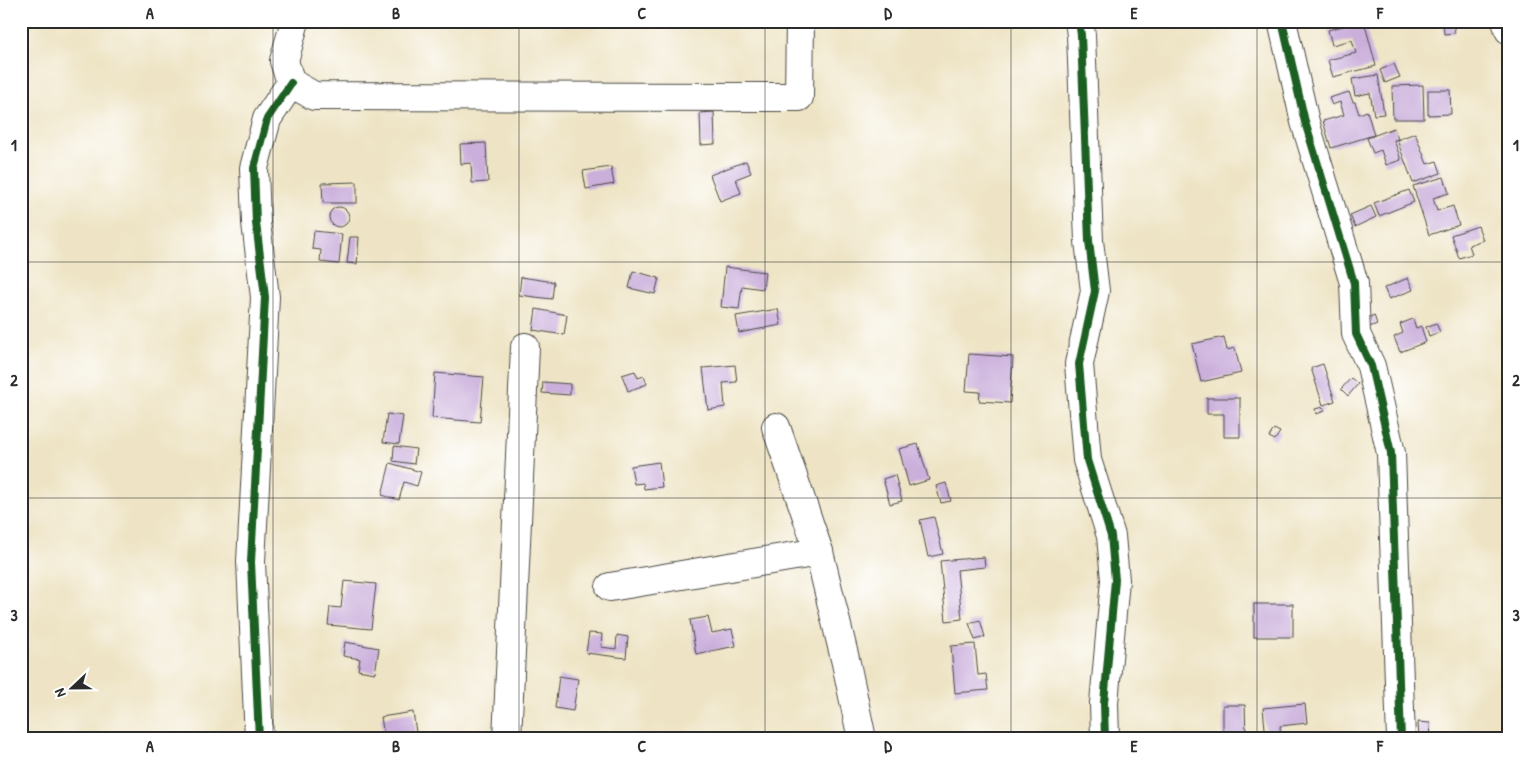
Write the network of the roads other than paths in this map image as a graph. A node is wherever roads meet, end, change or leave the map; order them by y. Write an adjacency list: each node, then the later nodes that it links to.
1 (295, 21): 7 (street)
2 (800, 21): 7 (street)
3 (1079, 21): 15 (street)
4 (1282, 21): 16 (street)
5 (1506, 21): 6 (street)
6 (1509, 30)
7 (291, 83): 12 (street)
8 (525, 347): 13 (street)
9 (776, 427): 10 (street)
10 (819, 552): 11 (street); 14 (street)
11 (610, 587)
12 (259, 739)
13 (507, 739)
14 (862, 739)
15 (1105, 739)
16 (1401, 739)

